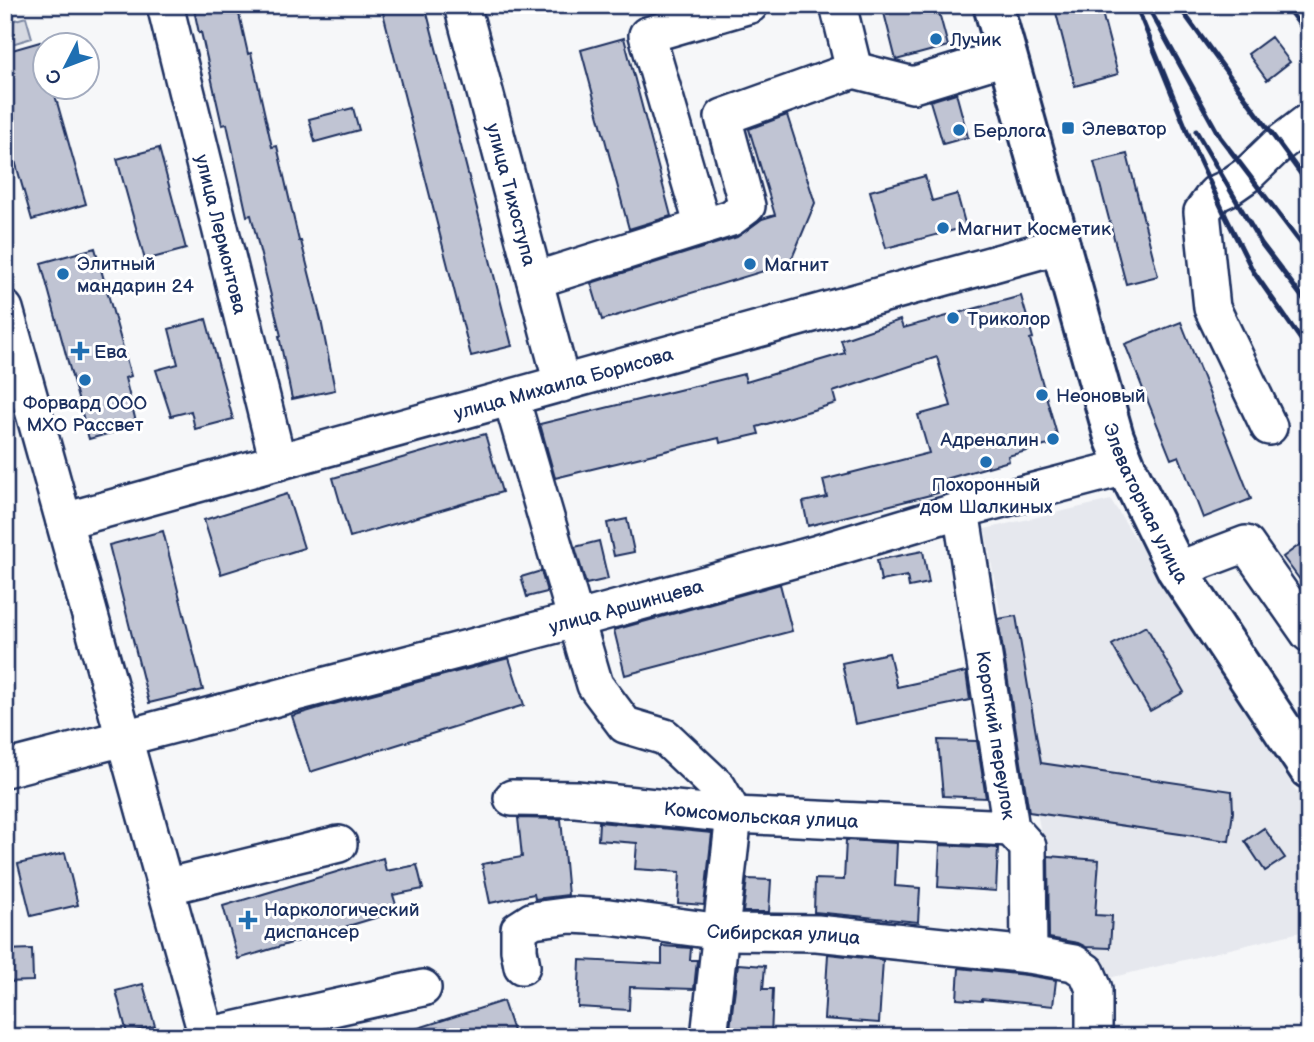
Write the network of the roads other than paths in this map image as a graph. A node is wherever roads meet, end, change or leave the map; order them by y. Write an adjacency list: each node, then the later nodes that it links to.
1 (166, 5): 17 (street, улица Лермонтова)
2 (462, 5): 11 (street, улица Тихоступа)
3 (750, 5): 9 (street)
4 (838, 5): 7 (street)
5 (993, 5): 6 (main road, Элеваторная улица)
6 (1008, 56): 7 (street); 10 (main road, Элеваторная улица)
7 (855, 70): 9 (street)
8 (1309, 121): 16 (street)
9 (703, 227): 11 (street)
10 (1062, 245): 13 (street, улица Михаила Борисова); 18 (main road, Элеваторная улица)
11 (534, 280): 13 (street, улица Тихоступа)
12 (5, 309): 15 (street)
13 (562, 384): 14 (street, улица Михаила Борисова)
14 (511, 398): 17 (street, улица Михаила Борисова); 22 (street)
15 (20, 422): 20 (street)
16 (1269, 427)
17 (278, 462): 20 (street, улица Михаила Борисова)
18 (1126, 467): 19 (street, улица Аршинцева); 21 (main road, Элеваторная улица)
19 (961, 510): 22 (street, улица Аршинцева); 29 (street, Короткий переулок)
20 (64, 521): 24 (street)
21 (1177, 570): 23 (street); 26 (main road, Элеваторная улица)
22 (575, 620): 24 (street, улица Аршинцева); 28 (street)
23 (1309, 634)
24 (123, 737): 25 (street, улица Аршинцева); 31 (street)
25 (5, 768)
26 (1309, 769)
27 (512, 798): 28 (street, Комсомольская улица)
28 (734, 815): 29 (street, Комсомольская улица); 32 (street)
29 (1011, 828): 33 (street, Короткий переулок)
30 (339, 844): 31 (street)
31 (165, 887): 36 (street)
32 (722, 932): 33 (street, Сибирская улица); 34 (street, Сибирская улица); 37 (street)
33 (1029, 955): 38 (street, Сибирская улица)
34 (522, 967)
35 (423, 988): 36 (street)
36 (206, 1036)
37 (709, 1037)
38 (1094, 1037)

